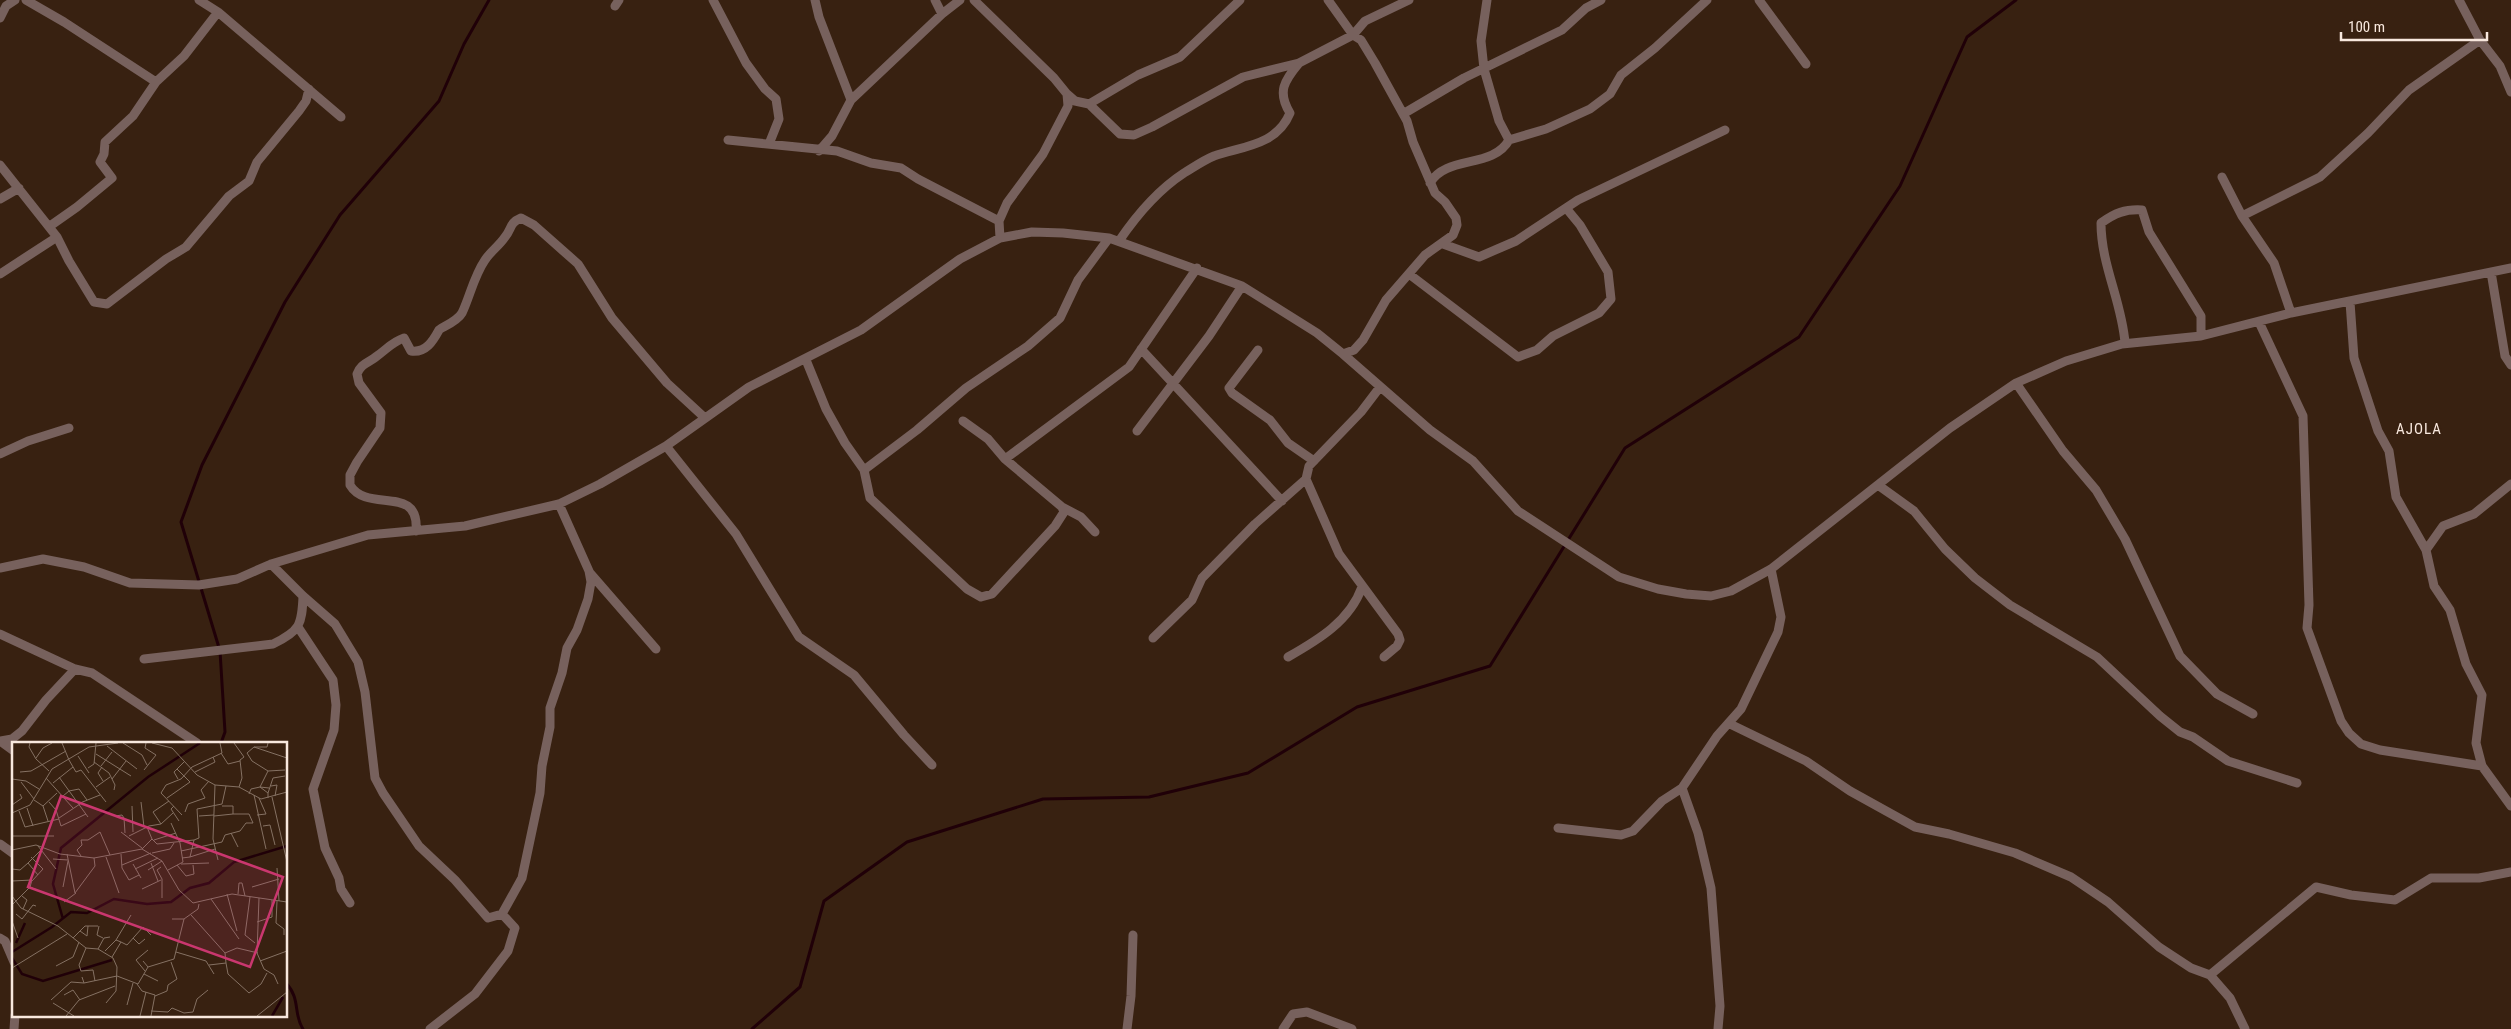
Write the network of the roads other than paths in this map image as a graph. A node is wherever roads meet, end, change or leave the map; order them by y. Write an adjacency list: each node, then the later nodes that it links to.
1 (14, 0): 20 (street)
2 (26, 0): 26 (street)
3 (199, 0): 18 (street)
4 (217, 0): 18 (street)
5 (713, 0): 37 (street)
6 (815, 0): 30 (street)
7 (935, 0): 19 (street)
8 (960, 0): 19 (street)
9 (974, 0): 29 (street)
10 (1240, 0): 31 (street)
11 (1328, 0): 21 (street)
12 (1409, 0): 21 (street)
13 (1487, 0): 25 (street)
14 (1601, 0): 25 (street)
15 (1707, 0): 36 (street)
16 (1759, 0): 24 (street)
17 (2460, 0): 22 (street)
18 (214, 10): 26 (street); 27 (street)
19 (942, 14): 30 (street)
20 (1, 15)
21 (1353, 35): 23 (street); 32 (street)
22 (2480, 40): 28 (street); 45 (street)
23 (1299, 63): 31 (street); 51 (street)
24 (1806, 64)
25 (1484, 69): 32 (street); 36 (street)
26 (156, 82): 47 (street)
27 (309, 89): 33 (street); 48 (street)
28 (2511, 92)
29 (1067, 94): 31 (street); 46 (street)
30 (851, 100): 38 (street)
31 (1089, 104)
32 (1403, 114): 41 (street)
33 (341, 117)
34 (1725, 130): 44 (street)
35 (728, 140): 37 (street)
36 (1509, 140): 41 (street)
37 (769, 144): 38 (street)
38 (819, 151): 46 (street)
39 (0, 165): 42 (street)
40 (2222, 177): 45 (street)
41 (1430, 183): 52 (street)
42 (19, 188): 43 (street); 47 (street)
43 (0, 199)
44 (1566, 208): 52 (street); 57 (street)
45 (2242, 216): 60 (street)
46 (999, 221): 49 (street)
47 (50, 226): 48 (street)
48 (57, 238): 56 (street)
49 (1000, 238): 50 (street); 67 (street)
50 (1109, 238): 51 (street); 80 (street)
51 (1118, 241): 53 (street)
52 (1443, 244): 57 (street)
53 (1197, 268): 58 (street); 64 (street)
54 (2511, 268): 55 (street)
55 (2491, 272): 59 (street); 68 (street)
56 (0, 274)
57 (1409, 274): 66 (street)
58 (1242, 286): 66 (street); 69 (street)
59 (2350, 302): 60 (street); 89 (street)
60 (2291, 313): 61 (street)
61 (2258, 322): 62 (street); 110 (street)
62 (2201, 336): 63 (street); 63 (street)
63 (2125, 344): 70 (street)
64 (1141, 350): 69 (street); 78 (street)
65 (1258, 350): 79 (street)
66 (1343, 354): 71 (street)
67 (806, 360): 72 (street); 80 (street)
68 (2511, 365)
69 (1173, 382): 75 (street); 84 (street)
70 (2016, 383): 83 (street); 104 (street)
71 (1380, 387): 79 (street); 92 (street)
72 (705, 418): 76 (street); 87 (street)
73 (963, 420): 78 (street)
74 (69, 428): 77 (street)
75 (1136, 431)
76 (666, 446): 85 (street); 109 (street)
77 (0, 454)
78 (1005, 459): 86 (street)
79 (1314, 461): 81 (street)
80 (864, 470): 86 (street)
81 (1306, 479): 84 (street); 94 (street)
82 (2511, 484): 89 (street)
83 (1878, 485): 92 (street); 111 (street)
84 (1282, 501): 98 (street)
85 (559, 504): 87 (street); 93 (street)
86 (1062, 507): 88 (street)
87 (416, 531): 90 (street)
88 (1095, 532)
89 (2426, 550): 110 (street)
90 (271, 564): 91 (street); 95 (street)
91 (0, 568)
92 (1771, 569): 105 (street)
93 (589, 571): 99 (street); 119 (street)
94 (1362, 587): 100 (street); 101 (street)
95 (303, 596): 96 (street); 119 (street)
96 (298, 627): 102 (street); 118 (street)
97 (0, 634): 103 (street)
98 (1153, 638)
99 (656, 649)
100 (1288, 657)
101 (1384, 657)
102 (144, 659)
103 (75, 669): 106 (street); 107 (street)
104 (2253, 714)
105 (1730, 724): 112 (street); 123 (street)
106 (0, 741): 108 (street)
107 (196, 742)
108 (12, 750)
109 (932, 765)
110 (2482, 766): 113 (street)
111 (2297, 783)
112 (1682, 788): 114 (street); 130 (street)
113 (2511, 806)
114 (1558, 828)
115 (0, 844): 116 (street)
116 (12, 853)
117 (2511, 872): 123 (street)
118 (350, 903)
119 (502, 914): 126 (street)
120 (1133, 936): 127 (street)
121 (0, 938): 122 (street)
122 (12, 957)
123 (2210, 975): 131 (street)
124 (15, 1016): 125 (street)
125 (14, 1029)
126 (430, 1029)
127 (1126, 1029)
128 (1283, 1029): 129 (street)
129 (1352, 1029)
130 (1718, 1029)
131 (2245, 1029)

